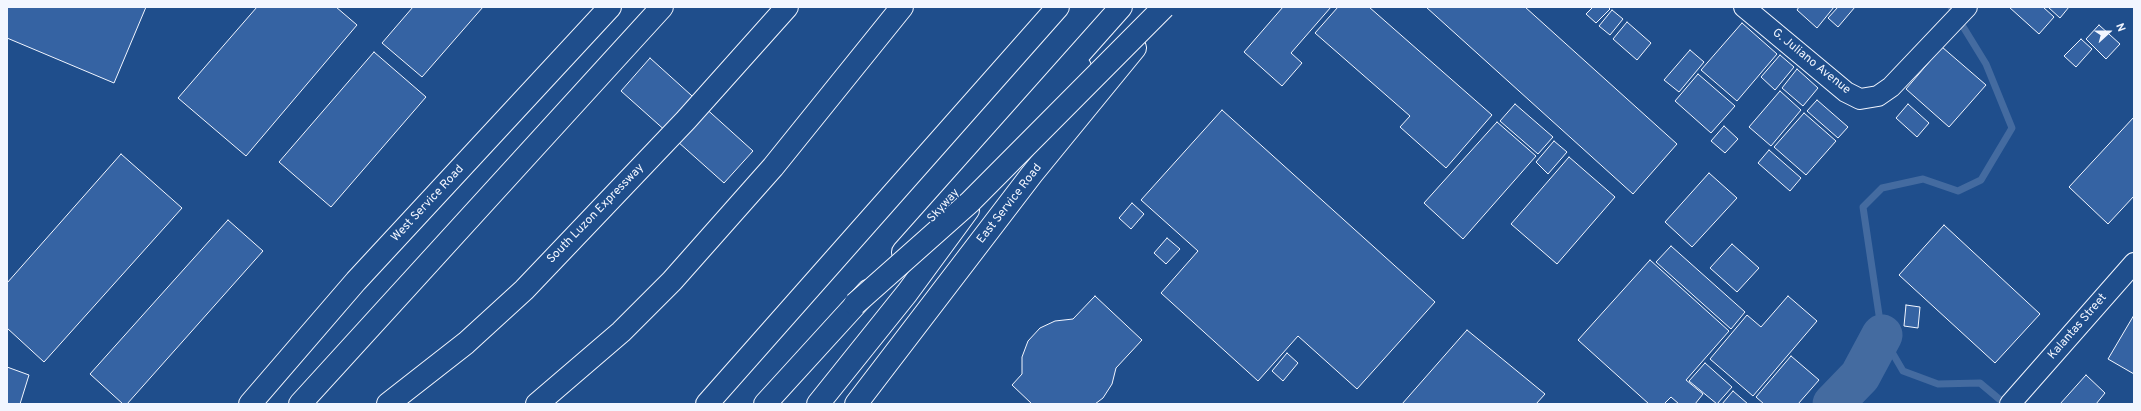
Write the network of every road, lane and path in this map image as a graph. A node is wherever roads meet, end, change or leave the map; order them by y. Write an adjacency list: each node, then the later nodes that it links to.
1 (610, 7): 17 (main road, West Service Road)
2 (662, 7): 18 (main road)
3 (787, 7): 19 (main road, South Luzon Expressway)
4 (902, 7): 20 (main road)
5 (1058, 7): 21 (main road)
6 (1122, 7): 14 (main road, Skyway, bridge)
7 (1129, 7): 13 (main road)
8 (1164, 7): 14 (main road, bridge)
9 (1169, 7): 15 (main road, East Service Road)
10 (1744, 7): 11 (street, G. Juliano Avenue)
11 (1965, 9)
12 (2134, 263): 16 (street, Kalantas Street)
13 (907, 293): 15 (main road); 23 (main road)
14 (855, 304): 22 (main road, Skyway)
15 (927, 312): 24 (main road, East Service Road)
16 (2016, 397)
17 (250, 404)
18 (300, 404)
19 (388, 404)
20 (537, 404)
21 (707, 404)
22 (765, 404)
23 (818, 404)
24 (856, 404)

